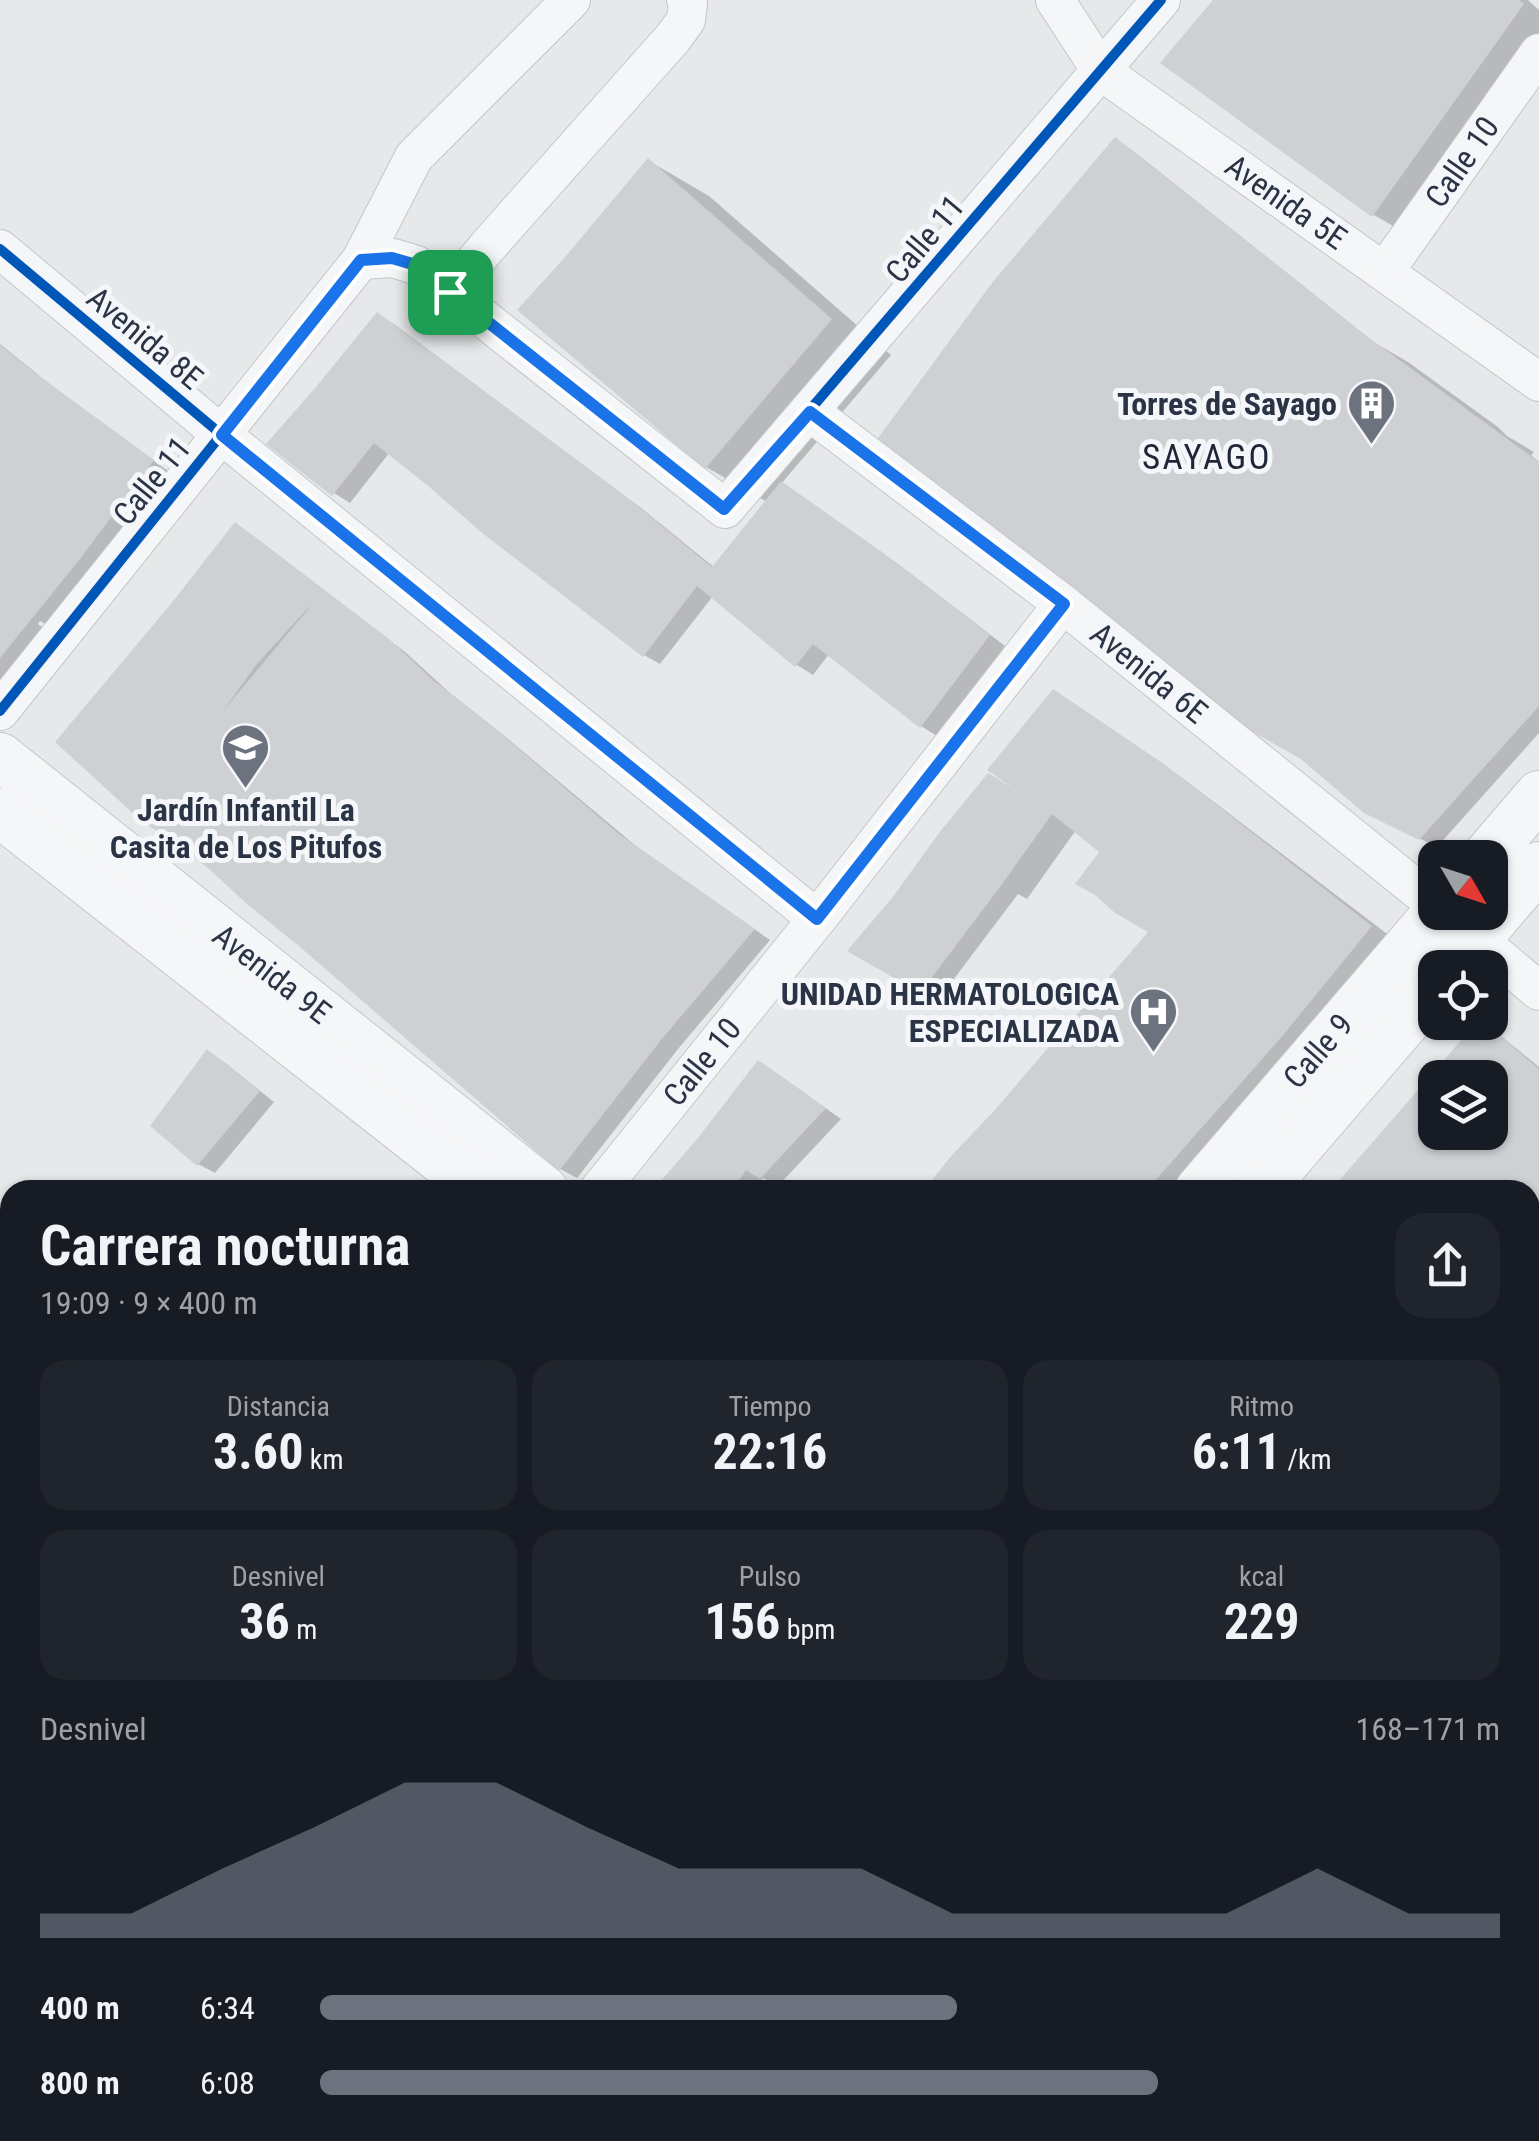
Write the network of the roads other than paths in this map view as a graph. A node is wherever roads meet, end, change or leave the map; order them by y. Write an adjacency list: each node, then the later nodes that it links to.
1 (571, 0): 8 (street, Calle 11)
2 (686, 0): 10 (street)
3 (1055, 0): 6 (street, Avenida 5E)
4 (1161, 0): 6 (street, Calle 11)
5 (1539, 53): 9 (street, Calle 10)
6 (1100, 71): 9 (street, Avenida 5E); 12 (street, Calle 11)
7 (0, 249): 13 (street, Avenida 8E)
8 (377, 259): 10 (street); 13 (street, Calle 11)
9 (1385, 272): 11 (street, Avenida 5E)
10 (450, 292): 12 (street, Calle 11)
11 (1539, 382)
12 (810, 412): 14 (street, Avenida 6E)
13 (222, 435): 15 (street, Calle 11); 22 (street, Avenida 8E)
14 (1064, 604): 21 (street, Avenida 6E); 22 (street, Calle 10)
15 (0, 712)
16 (0, 758): 27 (street, Avenida 9E)
17 (1539, 795): 19 (street)
18 (0, 813): 26 (street, Avenida 9E)
19 (1500, 840)
20 (1539, 866): 23 (street, Calle 9)
21 (1418, 890)
22 (817, 919): 28 (street, Calle 10)
23 (1453, 933): 24 (street); 29 (street, Calle 9)
24 (1539, 991)
25 (1418, 1008): 30 (street, Calle 9)
26 (467, 1180)
27 (531, 1180)
28 (608, 1180)
29 (1209, 1180)
30 (1270, 1180)

